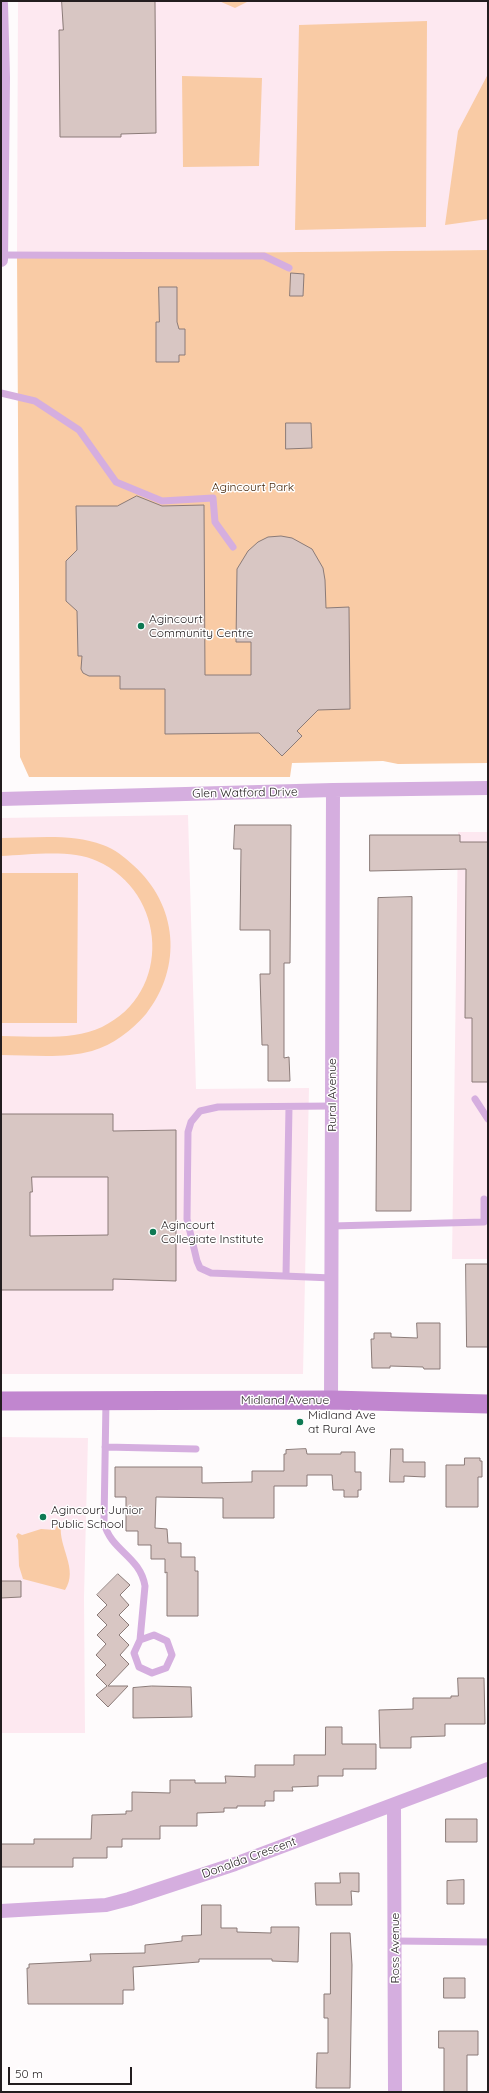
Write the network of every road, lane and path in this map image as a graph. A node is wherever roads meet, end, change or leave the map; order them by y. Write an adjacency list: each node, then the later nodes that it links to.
1 (1, 4): 2 (street)
2 (1, 255): 3 (street); 4 (lane)
3 (1, 260)
4 (289, 268)
5 (1, 393): 6 (lane)
6 (233, 547)
7 (488, 788): 8 (street, Glen Watford Drive)
8 (333, 790): 9 (street, Glen Watford Drive); 11 (street, Rural Avenue)
9 (1, 799)
10 (475, 1099): 13 (lane)
11 (332, 1106): 12 (lane); 15 (street, Rural Avenue)
12 (289, 1107): 16 (lane); 16 (lane)
13 (488, 1119)
14 (484, 1199): 15 (lane)
15 (332, 1226): 17 (street, Rural Avenue)
16 (286, 1276): 17 (lane)
17 (332, 1278): 19 (street, Rural Avenue)
18 (106, 1400): 19 (main road, Midland Avenue); 20 (main road, Midland Avenue); 22 (lane)
19 (331, 1400): 21 (main road, Midland Avenue)
20 (1, 1401)
21 (488, 1404)
22 (105, 1447): 23 (lane); 24 (lane)
23 (196, 1449)
24 (140, 1640): 24 (lane)
25 (488, 1769): 26 (street, Donalda Crescent)
26 (394, 1805): 27 (street, Donalda Crescent); 28 (street, Ross Avenue)
27 (1, 1911)
28 (395, 1941): 29 (lane); 30 (street, Ross Avenue)
29 (488, 1942)
30 (395, 2092)

